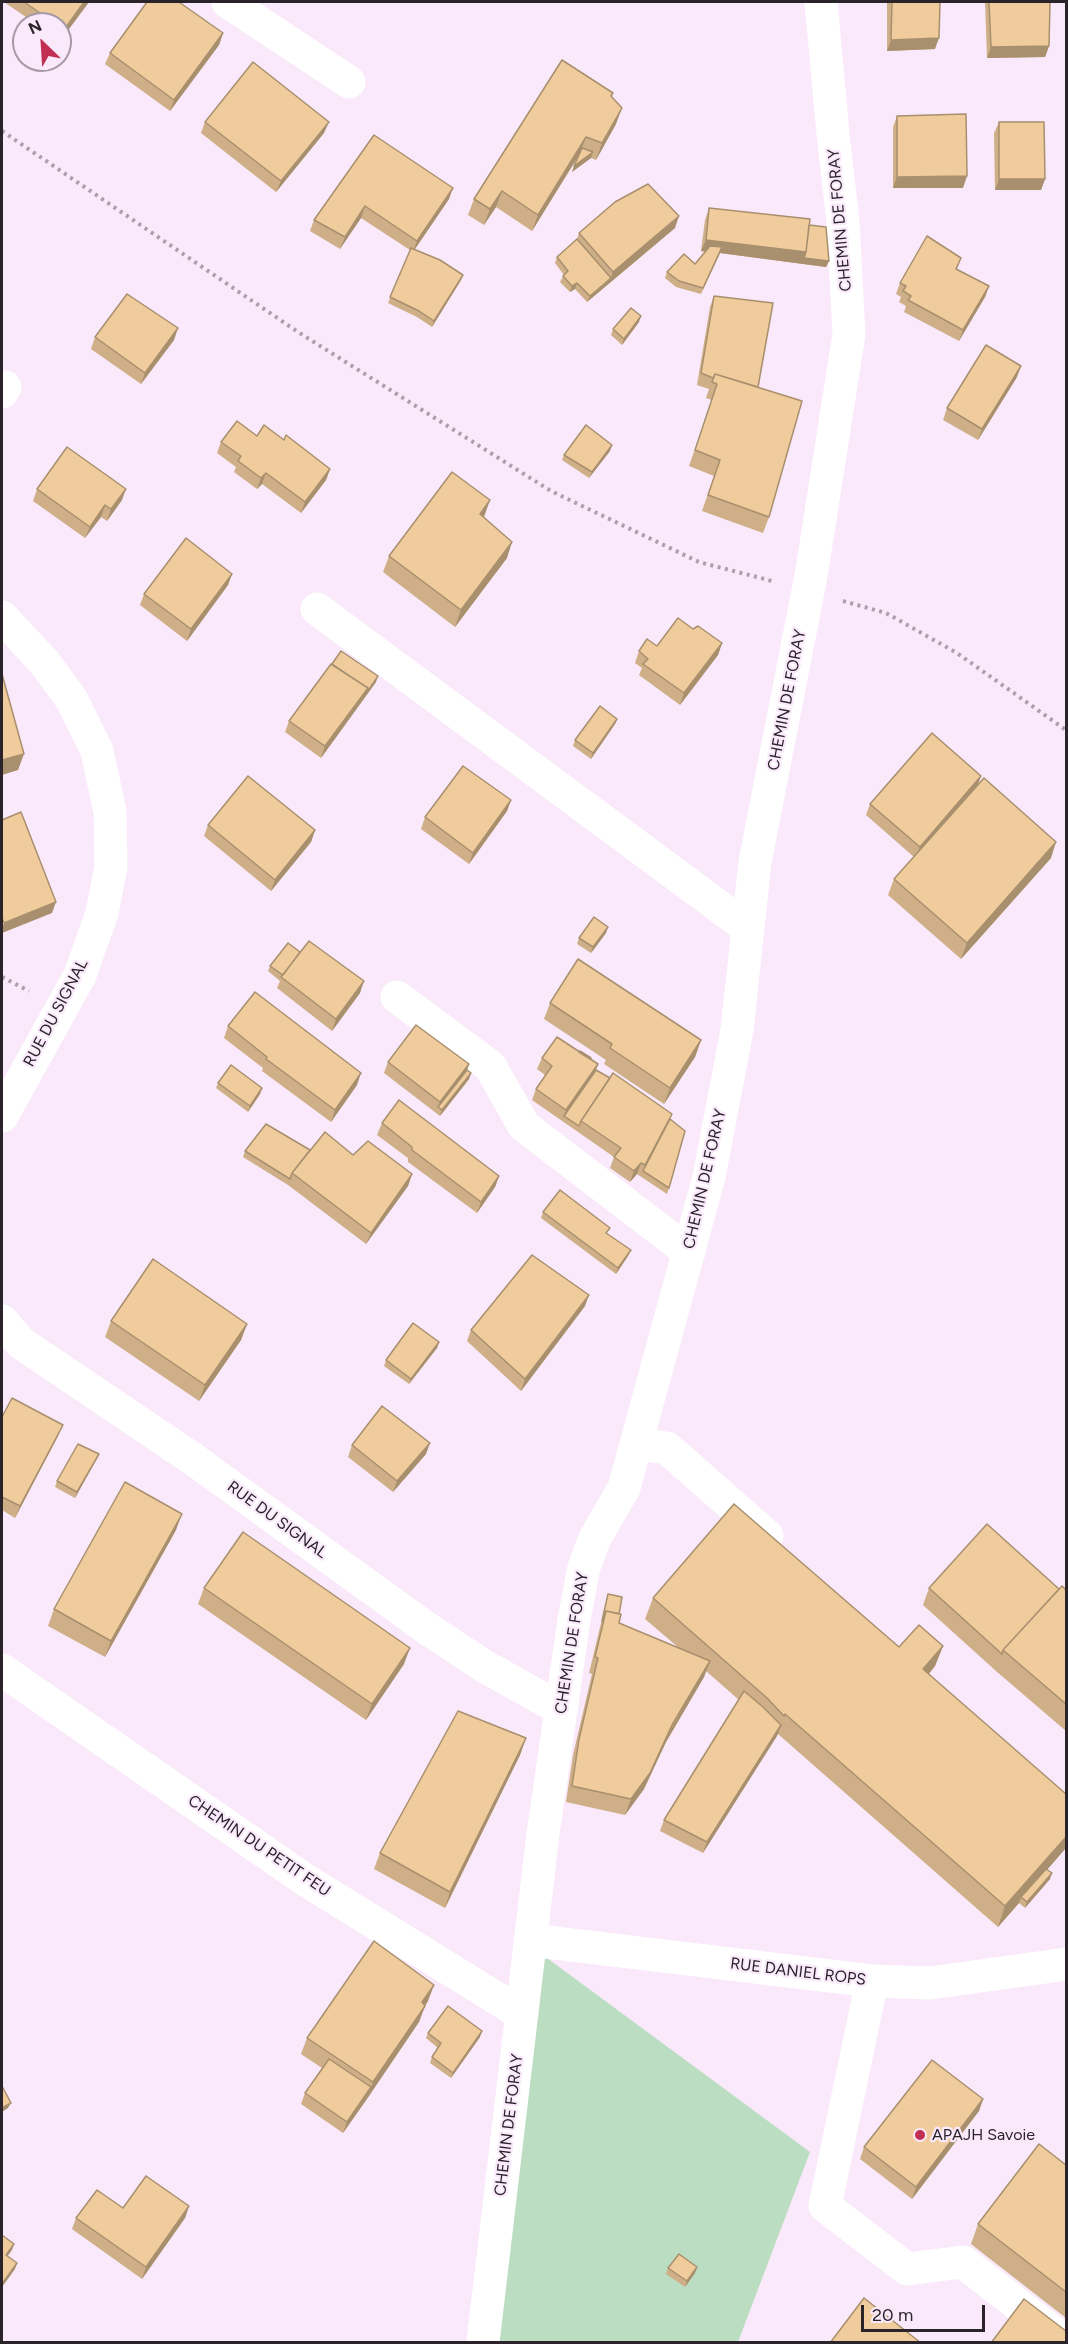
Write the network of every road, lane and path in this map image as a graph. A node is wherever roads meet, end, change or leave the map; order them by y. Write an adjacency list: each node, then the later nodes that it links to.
1 (228, 2): 3 (street)
2 (821, 2): 5 (street, CHEMIN DE FORAY)
3 (349, 82)
4 (2, 130): 5 (path)
5 (809, 591): 8 (path); 9 (street, CHEMIN DE FORAY)
6 (317, 609): 9 (street)
7 (2, 617): 11 (street, RUE DU SIGNAL)
8 (1066, 730)
9 (748, 928): 12 (street, CHEMIN DE FORAY)
10 (398, 997): 12 (street)
11 (2, 1116)
12 (689, 1252): 14 (street, CHEMIN DE FORAY)
13 (2, 1321): 17 (street, RUE DU SIGNAL)
14 (637, 1444): 15 (street); 17 (street, CHEMIN DE FORAY)
15 (787, 1554)
16 (2, 1670): 21 (street, CHEMIN DU PETIT FEU)
17 (561, 1709): 18 (street, CHEMIN DE FORAY)
18 (530, 1940): 20 (street, RUE DANIEL ROPS); 21 (street, CHEMIN DE FORAY)
19 (1066, 1964): 20 (street, RUE DANIEL ROPS)
20 (872, 1981): 22 (street)
21 (522, 2014): 23 (street, CHEMIN DE FORAY)
22 (1066, 2342)
23 (483, 2343)

